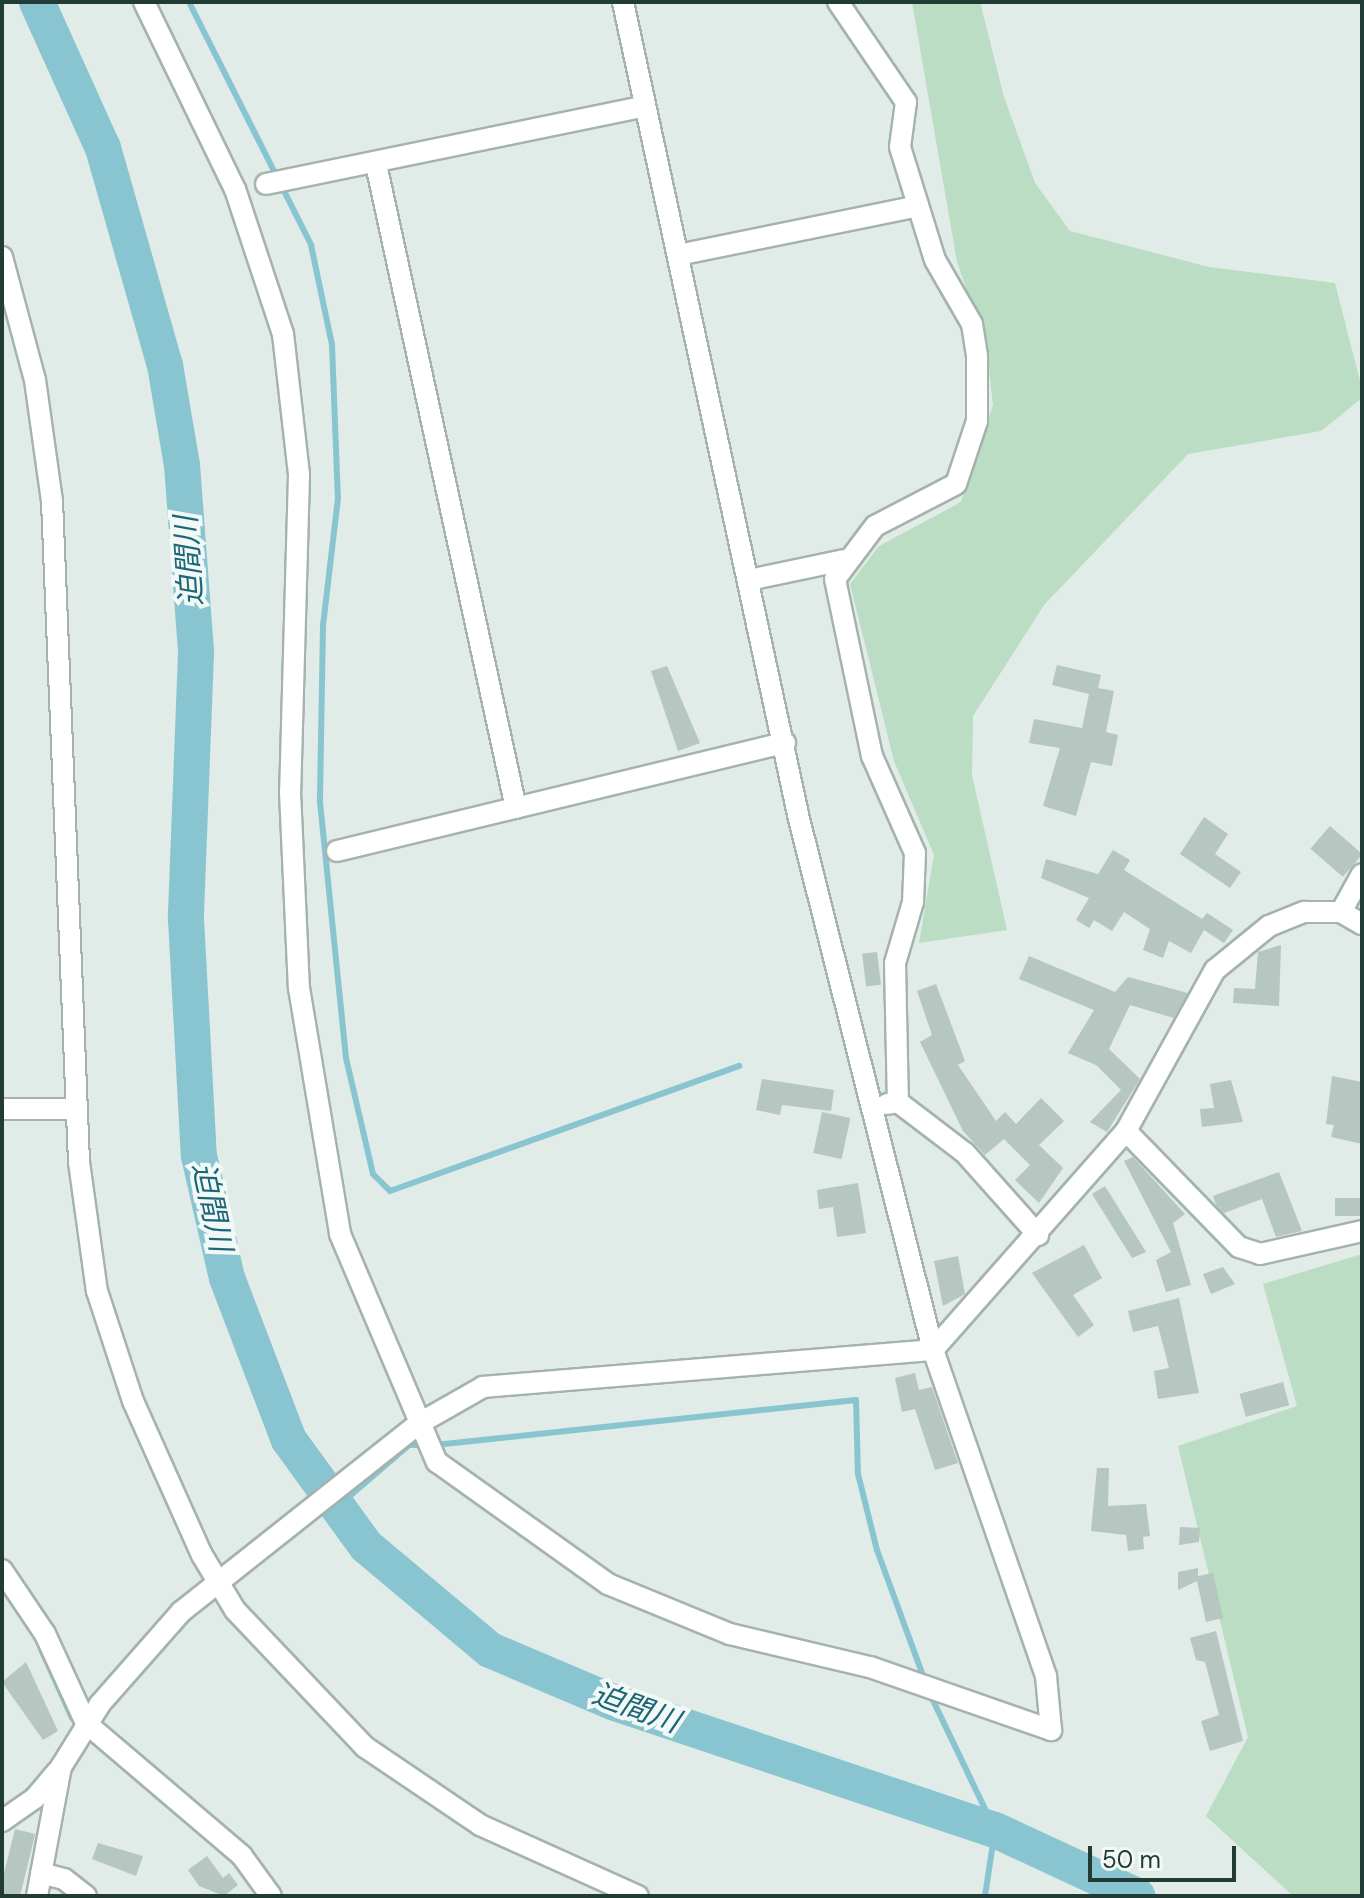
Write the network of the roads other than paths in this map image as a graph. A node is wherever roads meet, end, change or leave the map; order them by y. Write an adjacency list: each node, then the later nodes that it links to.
1 (144, 2): 26 (street)
2 (623, 2): 4 (street)
3 (838, 2): 7 (street)
4 (645, 106): 5 (street); 8 (street)
5 (376, 164): 6 (street); 13 (street)
6 (266, 184)
7 (918, 206): 8 (street); 10 (street)
8 (678, 255): 11 (street)
9 (2, 257): 21 (street)
10 (844, 560): 11 (street); 18 (street)
11 (749, 580): 12 (street)
12 (785, 743): 13 (street); 19 (street)
13 (516, 808): 14 (street)
14 (337, 851)
15 (1362, 874): 16 (street)
16 (1341, 912): 17 (street); 22 (street)
17 (1362, 924)
18 (898, 1102): 19 (street); 24 (street)
19 (871, 1108): 25 (street)
20 (2, 1109): 21 (street)
21 (74, 1109): 28 (street)
22 (1126, 1131): 23 (street); 24 (street)
23 (1362, 1231)
24 (1038, 1235): 25 (street)
25 (933, 1350): 26 (street); 26 (street)
26 (418, 1424): 28 (street)
27 (2, 1570): 29 (street)
28 (218, 1582): 29 (street); 36 (street)
29 (86, 1723): 30 (street); 35 (street)
30 (61, 1767): 31 (street); 32 (street)
31 (2, 1821)
32 (41, 1873): 33 (street); 34 (street)
33 (37, 1896)
34 (86, 1896)
35 (271, 1896)
36 (638, 1896)

